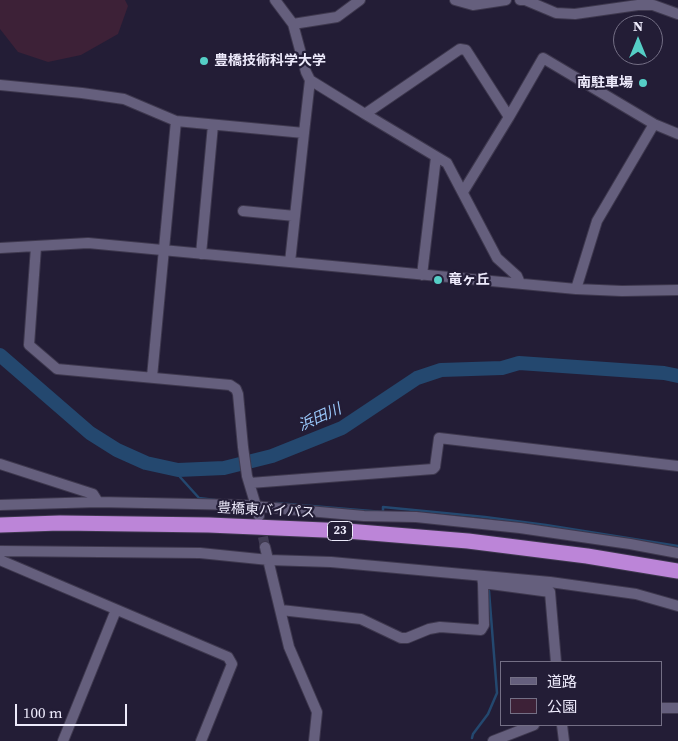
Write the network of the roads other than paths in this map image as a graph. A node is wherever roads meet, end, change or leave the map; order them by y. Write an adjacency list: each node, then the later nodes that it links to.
1 (275, 0): 7 (street)
2 (360, 0): 7 (street)
3 (455, 0): 4 (street)
4 (506, 0)
5 (520, 0): 6 (street)
6 (678, 14)
7 (293, 24): 8 (street)
8 (310, 80): 10 (street); 15 (street)
9 (0, 85): 12 (street)
10 (365, 114): 11 (street); 17 (street)
11 (509, 117): 13 (street); 18 (street)
12 (176, 121): 14 (street); 23 (street)
13 (654, 124): 16 (street); 28 (street)
14 (213, 125): 15 (street); 24 (street)
15 (304, 133): 20 (street)
16 (678, 134)
17 (436, 156): 18 (street); 26 (street)
18 (463, 192): 27 (street)
19 (243, 211): 20 (street)
20 (295, 216): 25 (street)
21 (36, 247): 22 (street); 23 (street); 30 (street)
22 (0, 248)
23 (164, 251): 24 (street); 30 (street)
24 (201, 254): 25 (street)
25 (290, 262): 26 (street)
26 (422, 274): 27 (street)
27 (520, 283): 28 (street)
28 (576, 289): 29 (street)
29 (678, 290)
30 (152, 377): 33 (street)
31 (0, 464): 34 (street)
32 (678, 466): 33 (street)
33 (248, 480): 36 (street)
34 (98, 502): 35 (street); 36 (street)
35 (0, 505)
36 (258, 511): 39 (street)
37 (0, 525): 42 (highway, 豊橋東バイパス / 23)
38 (265, 547): 41 (street)
39 (678, 553)
40 (0, 555): 41 (street); 45 (street)
41 (269, 560): 43 (street); 46 (street)
42 (678, 571)
43 (482, 579): 44 (street); 46 (street); 47 (street)
44 (678, 606)
45 (116, 610): 52 (street); 53 (street)
46 (281, 610): 54 (street)
47 (556, 661)
48 (663, 708): 49 (street)
49 (678, 708)
50 (531, 726): 55 (street)
51 (562, 726): 56 (street)
52 (63, 741)
53 (201, 741)
54 (314, 741)
55 (493, 741)
56 (564, 741)

